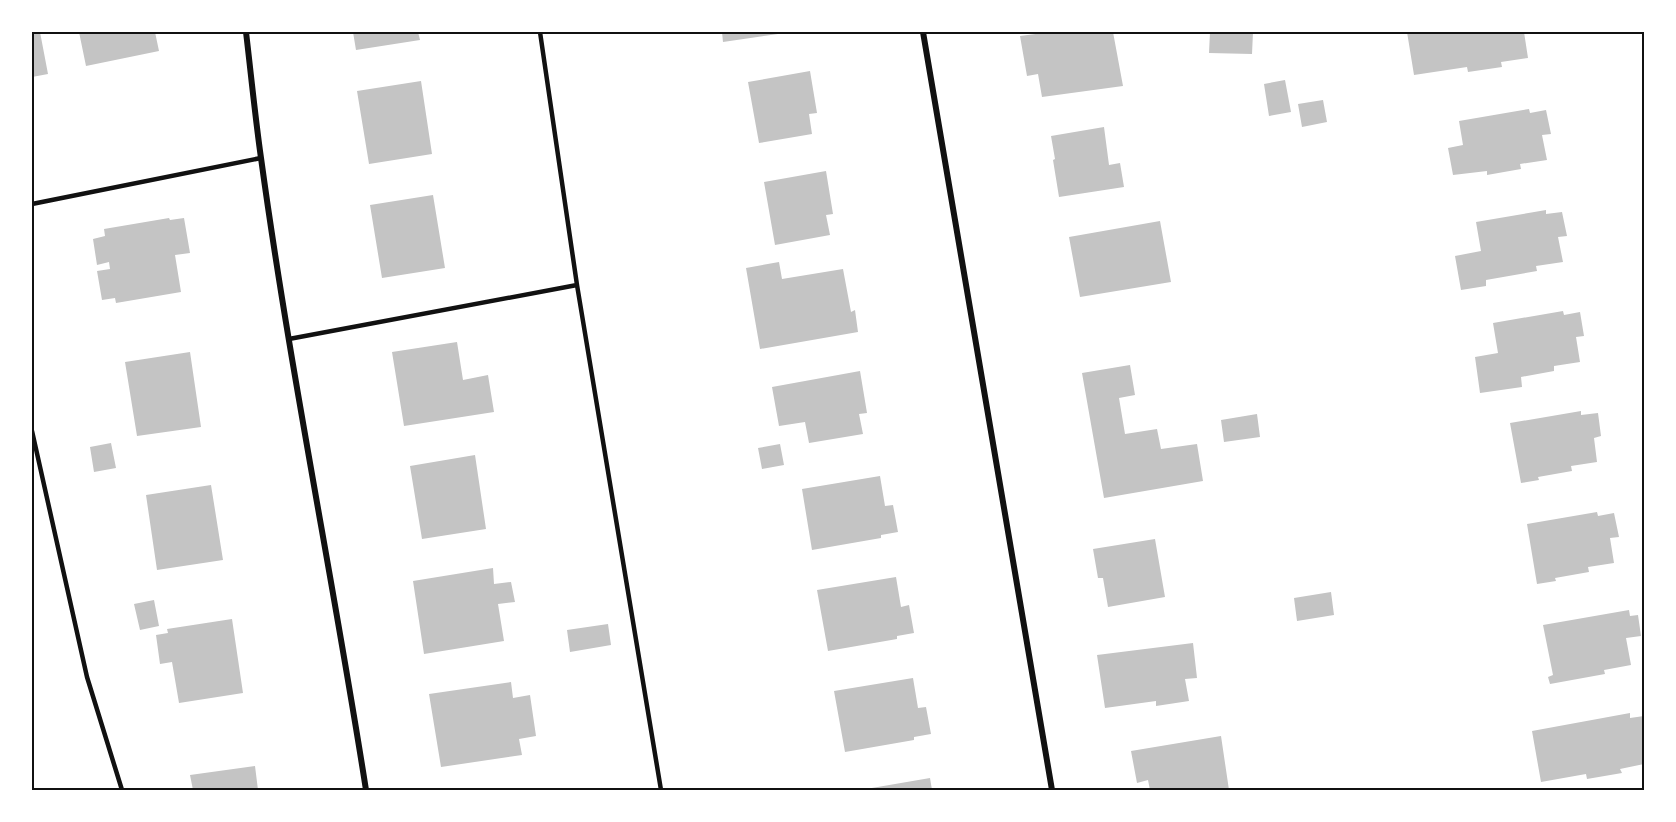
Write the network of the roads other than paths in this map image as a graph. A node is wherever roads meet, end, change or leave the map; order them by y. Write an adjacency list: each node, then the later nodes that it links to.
1 (246, 32): 4 (street)
2 (540, 32): 6 (lane)
3 (923, 32): 12 (street)
4 (261, 158): 5 (lane); 7 (street)
5 (32, 204)
6 (577, 285): 7 (lane); 11 (lane)
7 (289, 339): 10 (street)
8 (32, 431): 9 (lane)
9 (122, 790)
10 (366, 790)
11 (661, 790)
12 (1052, 790)

